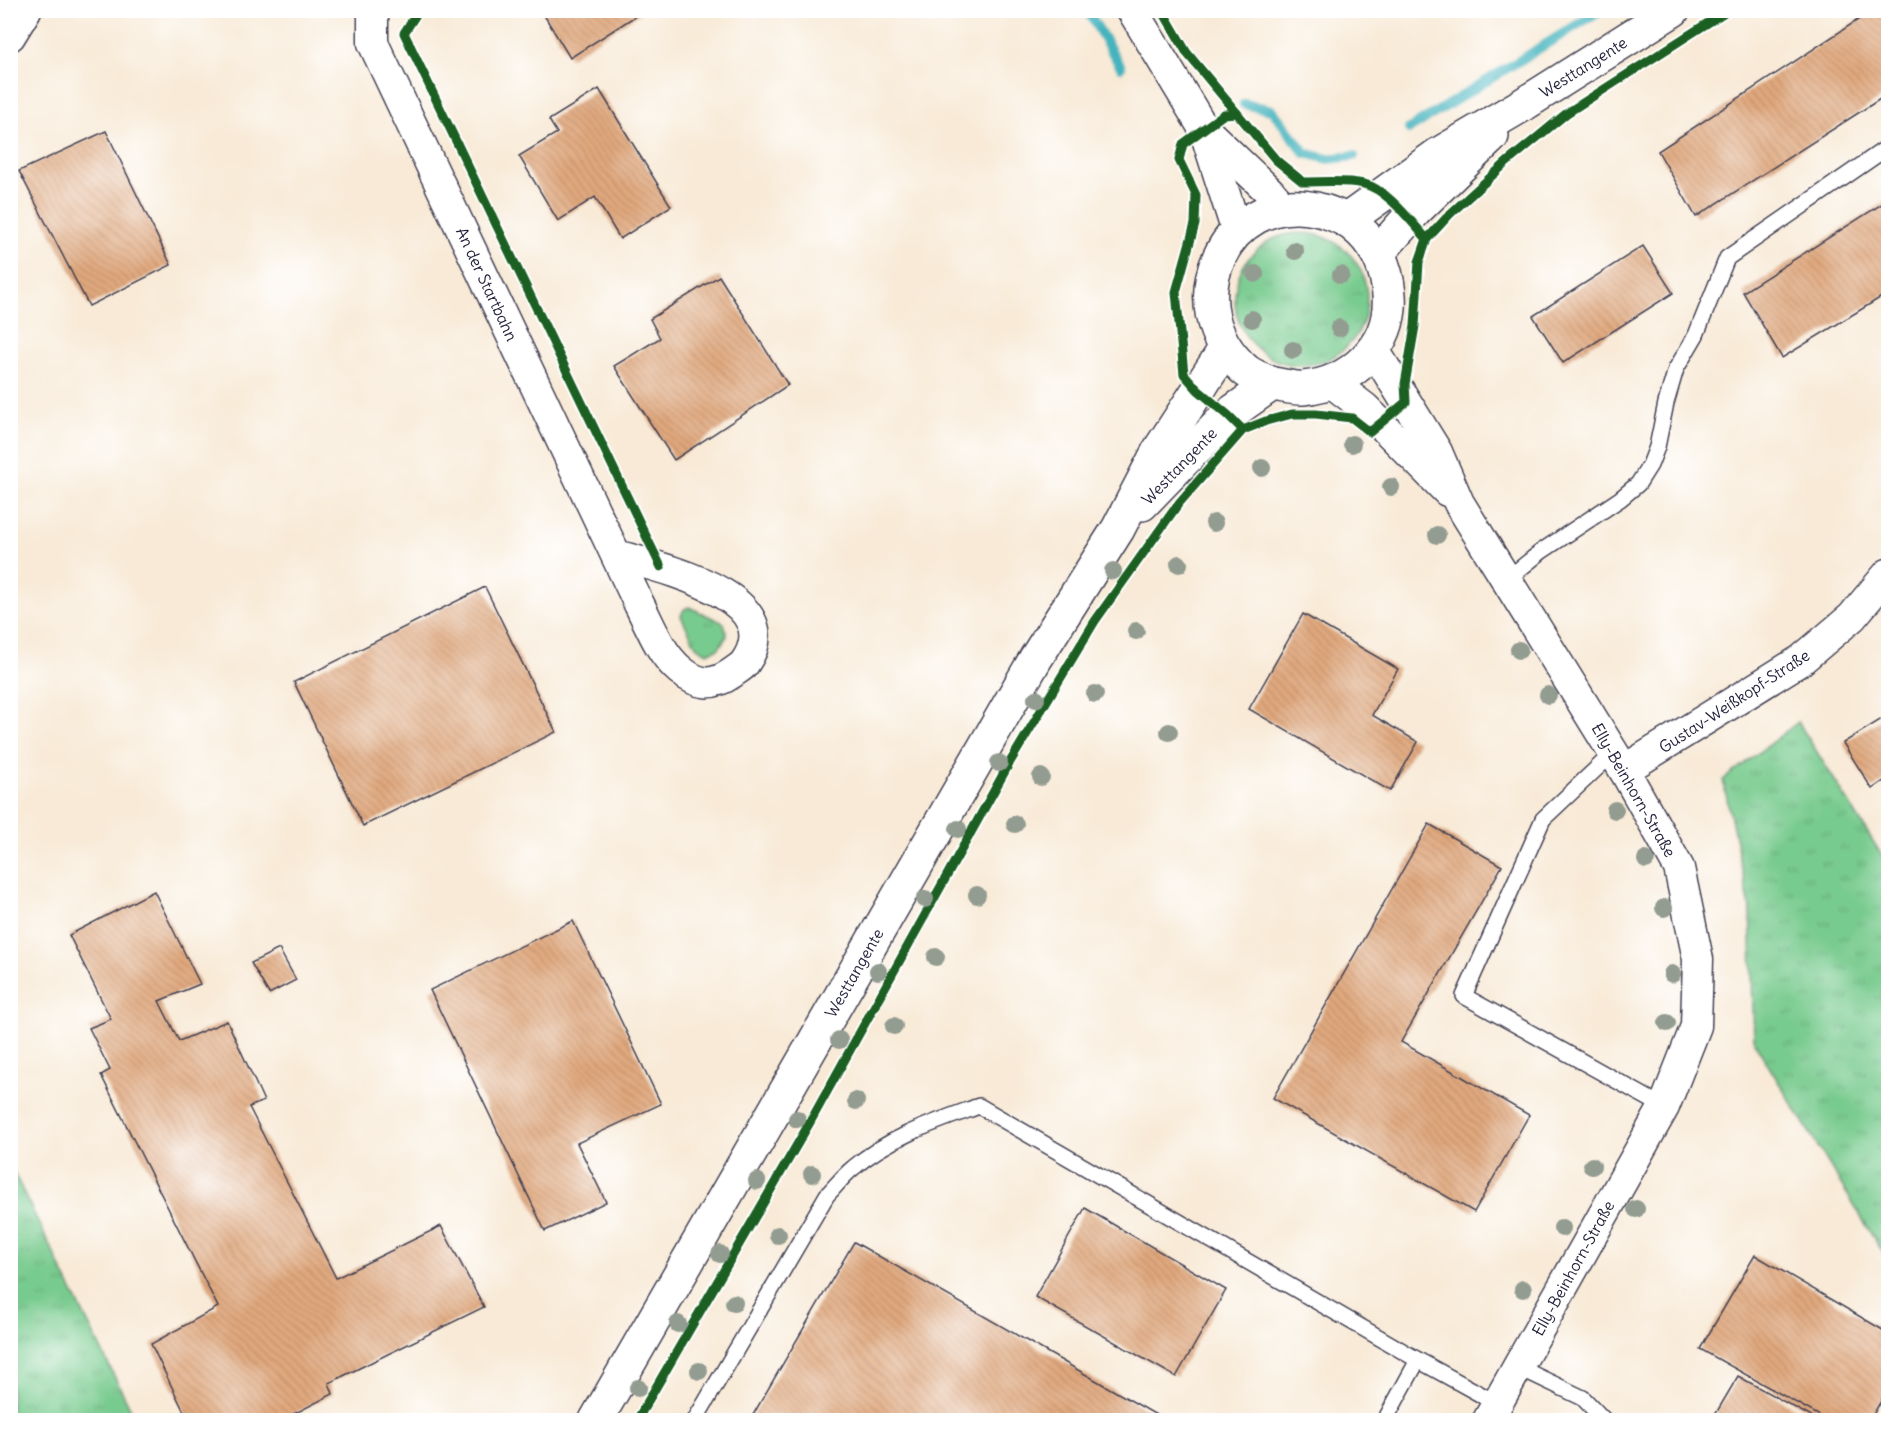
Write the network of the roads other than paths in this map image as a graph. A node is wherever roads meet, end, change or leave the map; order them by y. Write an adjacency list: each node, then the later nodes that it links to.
1 (26, 10): 5 (street)
2 (373, 10): 19 (street, An der Startbahn)
3 (1132, 10): 7 (street)
4 (1673, 10): 6 (street, Westtangente)
5 (10, 36)
6 (1524, 104): 10 (street, Westtangente); 12 (street, Westtangente)
7 (1204, 129): 9 (street); 11 (street)
8 (1888, 147): 21 (lane)
9 (1284, 208): 10 (street); 11 (street)
10 (1347, 220): 12 (street)
11 (1237, 232): 13 (street)
12 (1378, 253): 14 (street)
13 (1225, 349): 16 (street); 18 (street, Westtangente)
14 (1374, 350): 15 (street); 17 (street, Elly-Beinhorn-Straße)
15 (1331, 382): 16 (street); 17 (street, Elly-Beinhorn-Straße)
16 (1272, 384): 18 (street, Westtangente)
17 (1459, 503): 21 (street, Elly-Beinhorn-Straße)
18 (1118, 529): 27 (street, Westtangente)
19 (616, 555): 19 (street, An der Startbahn)
20 (1888, 574): 22 (street, Gustav-Weißkopf-Straße)
21 (1506, 580): 22 (street, Elly-Beinhorn-Straße)
22 (1618, 761): 23 (street, Elly-Beinhorn-Straße); 23 (lane)
23 (1664, 1107): 25 (street, Elly-Beinhorn-Straße)
24 (1418, 1360): 26 (lane); 28 (lane); 29 (lane)
25 (1518, 1367): 26 (street, Elly-Beinhorn-Straße); 30 (lane)
26 (1493, 1412)
27 (596, 1420)
28 (695, 1420)
29 (1385, 1420)
30 (1604, 1420)

